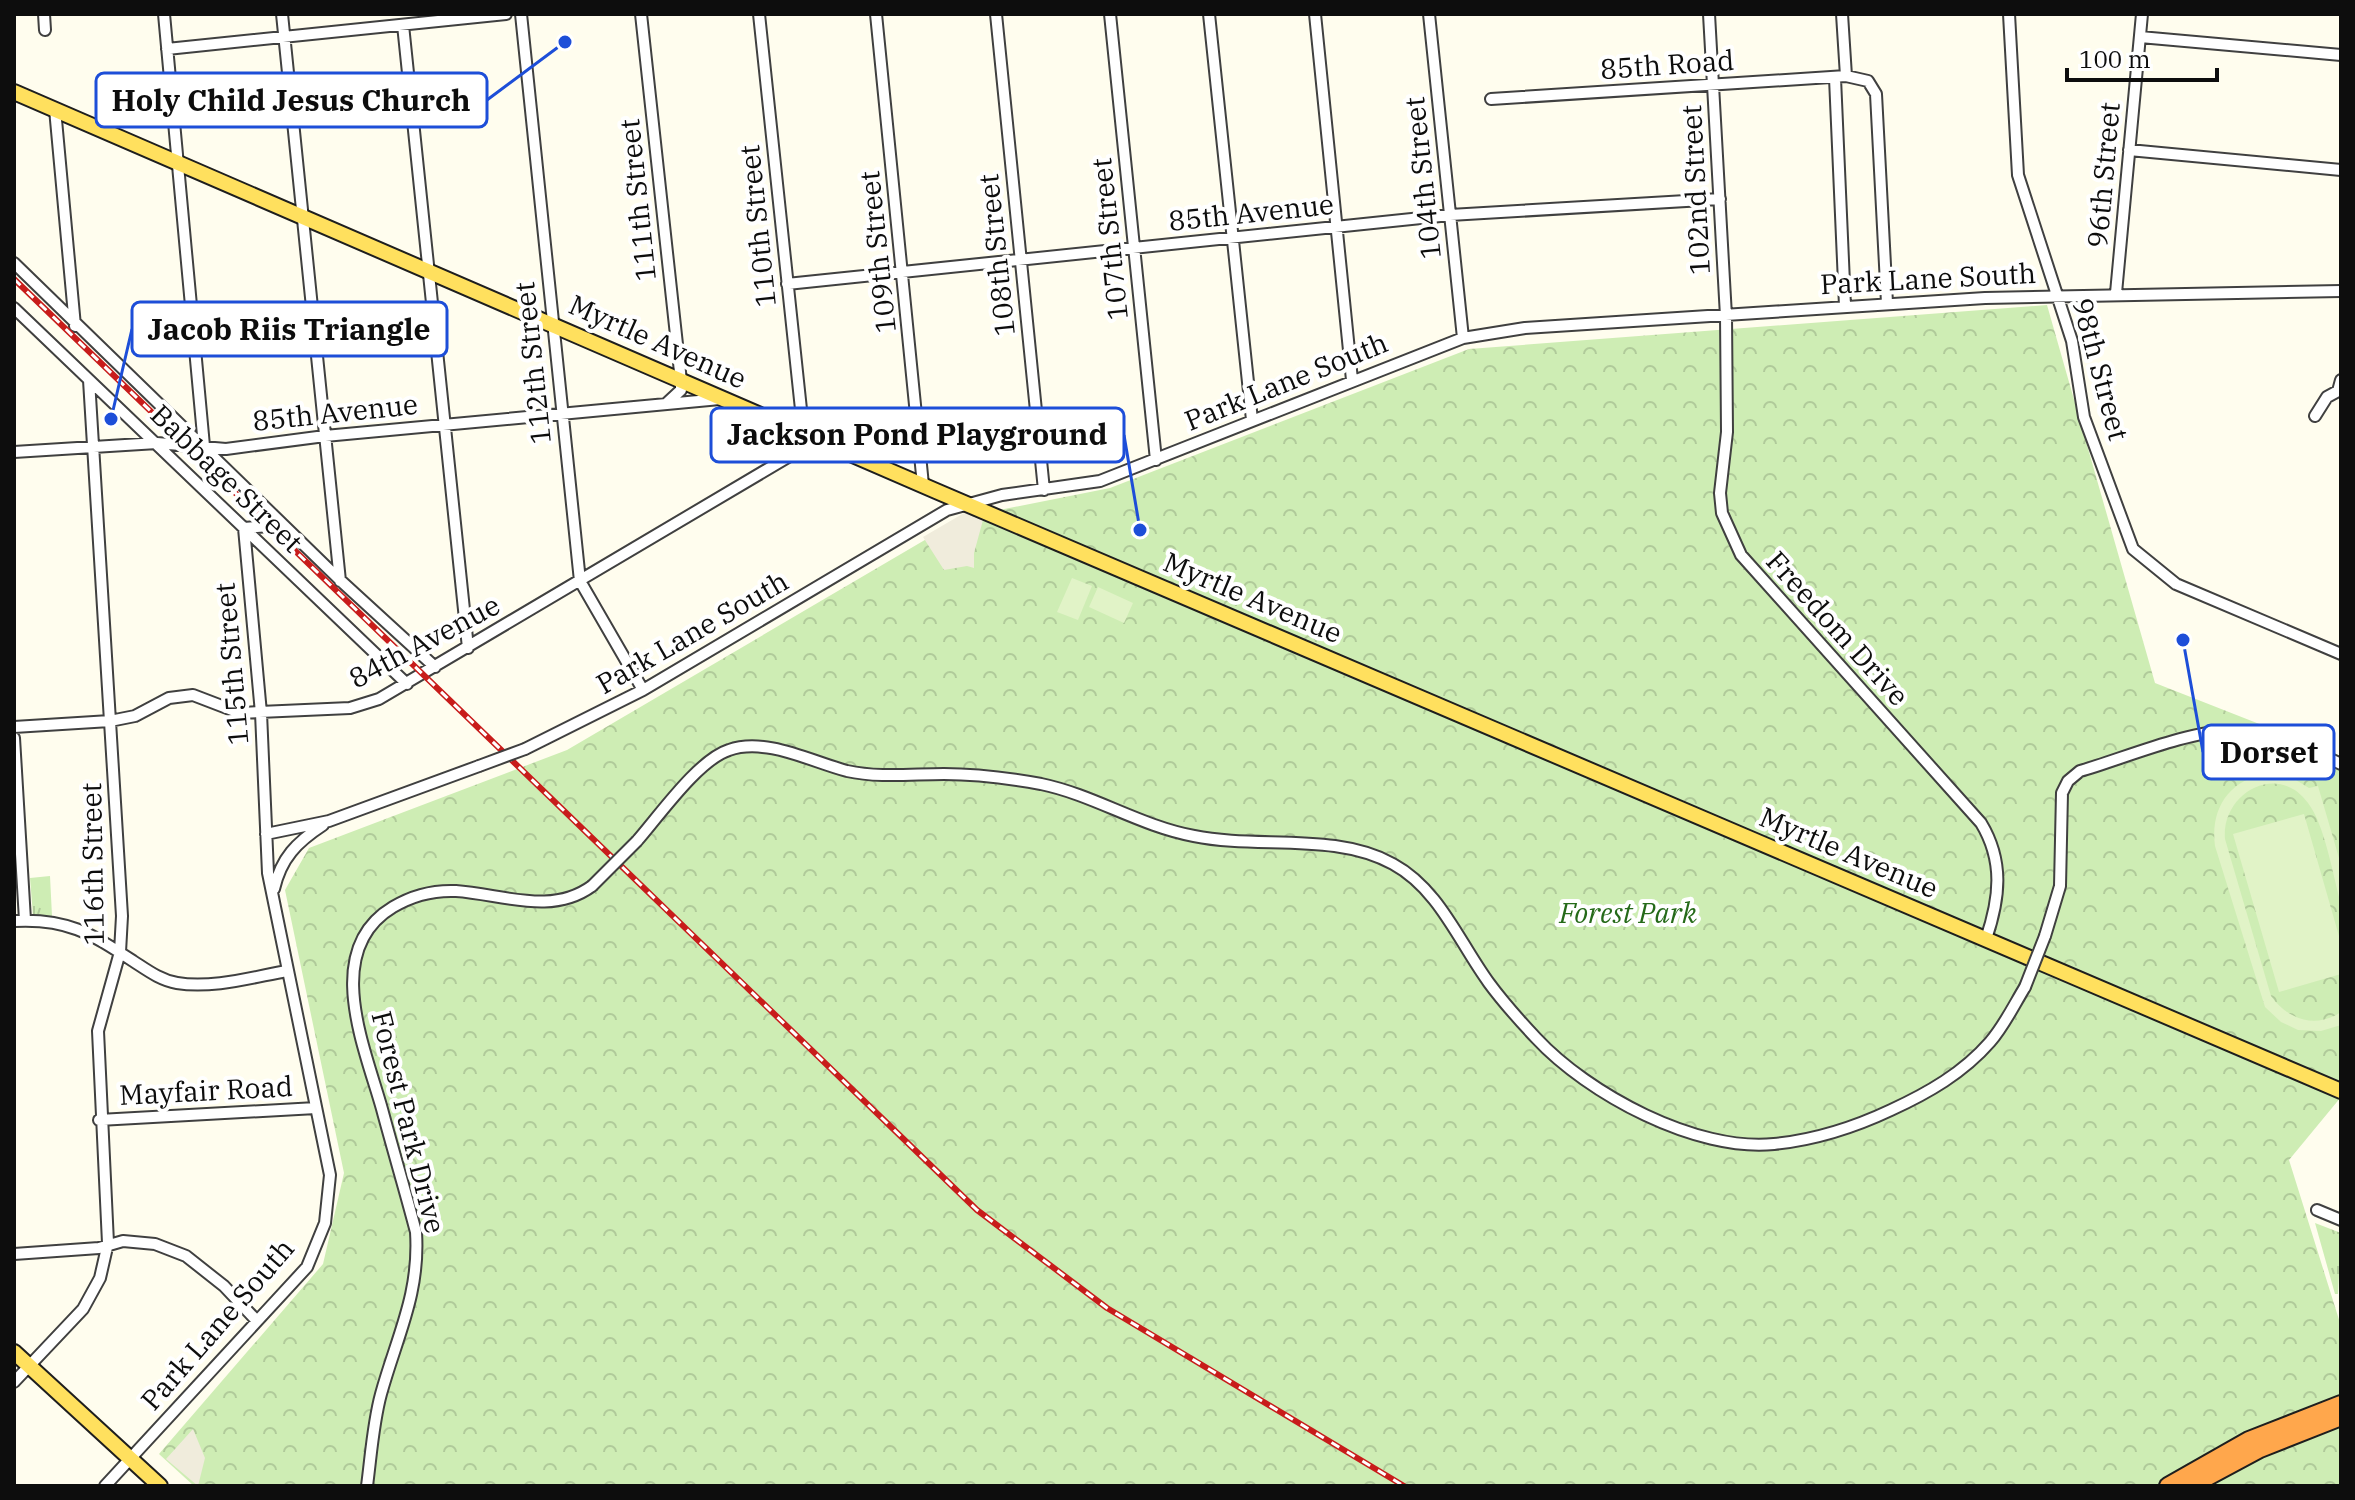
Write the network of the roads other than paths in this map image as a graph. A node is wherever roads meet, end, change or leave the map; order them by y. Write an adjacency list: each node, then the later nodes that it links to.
1 (44, 14): 19 (street)
2 (164, 14): 22 (street)
3 (282, 14): 20 (street)
4 (506, 14): 18 (street)
5 (521, 14): 50 (street, 112th Street)
6 (641, 14): 56 (street, 111th Street)
7 (759, 14): 42 (street, 110th Street)
8 (876, 14): 41 (street, 109th Street)
9 (996, 14): 38 (street, 108th Street)
10 (1110, 14): 37 (street, 107th Street)
11 (1209, 14): 36 (street)
12 (1315, 14): 35 (street)
13 (1429, 14): 33 (street, 104th Street)
14 (1709, 14): 25 (street, 102nd Street)
15 (1842, 14): 24 (street)
16 (2009, 14): 45 (street, 98th Street)
17 (2142, 14): 21 (street, 96th Street)
18 (403, 25): 20 (street); 40 (street)
19 (45, 30)
20 (285, 37): 22 (street); 34 (street)
21 (2140, 37): 23 (street); 29 (street, 96th Street)
22 (167, 49): 30 (street)
23 (2341, 55)
24 (1840, 77): 25 (street, 85th Road); 46 (street); 47 (street)
25 (1713, 85): 27 (street, 85th Road); 32 (street, 102nd Street)
26 (14, 92): 28 (main road, Myrtle Avenue)
27 (1491, 99)
28 (55, 109): 30 (main road, Myrtle Avenue); 51 (street)
29 (2129, 150): 31 (street); 44 (street, 96th Street)
30 (180, 163): 34 (main road, Myrtle Avenue); 66 (street)
31 (2341, 170)
32 (1720, 199): 33 (street, 85th Avenue); 49 (street, 102nd Street)
33 (1450, 215): 35 (street, 85th Avenue); 52 (street, 104th Street)
34 (303, 217): 40 (main road, Myrtle Avenue); 64 (street)
35 (1337, 227): 36 (street, 85th Avenue); 54 (street)
36 (1232, 238): 37 (street, 85th Avenue); 61 (street)
37 (1134, 248): 38 (street, 85th Avenue); 69 (street, 107th Street)
38 (1021, 259): 41 (street, 85th Avenue); 71 (street, 108th Street)
39 (14, 263): 51 (street)
40 (427, 269): 50 (main road, Myrtle Avenue); 62 (street)
41 (903, 272): 42 (street, 85th Avenue); 70 (street, 109th Street)
42 (787, 284): 63 (street, 110th Street)
43 (2341, 291): 44 (street, Park Lane South)
44 (2116, 293): 45 (street, Park Lane South)
45 (2056, 295): 46 (street, Park Lane South); 78 (street, 98th Street)
46 (1887, 303): 47 (street, Park Lane South)
47 (1845, 306): 49 (street, Park Lane South)
48 (14, 308): 53 (street, Babbage Street)
49 (1726, 316): 52 (street, Park Lane South); 91 (street, Freedom Drive)
50 (553, 323): 56 (main road, Myrtle Avenue); 59 (street, 112th Street)
51 (75, 326): 66 (street)
52 (1463, 338): 54 (street, Park Lane South)
53 (89, 380): 65 (street, Babbage Street); 67 (street, 116th Street)
54 (1352, 380): 61 (street, Park Lane South)
55 (2341, 380): 60 (street)
56 (681, 381): 57 (main road, Myrtle Avenue); 58 (street)
57 (721, 398): 58 (street, 85th Avenue); 63 (main road, Myrtle Avenue)
58 (662, 406): 59 (street, 85th Avenue)
59 (561, 415): 62 (street, 85th Avenue); 76 (street, 112th Street)
60 (2315, 416)
61 (1252, 420): 69 (street, Park Lane South)
62 (445, 425): 64 (street, 85th Avenue); 77 (street)
63 (803, 432): 70 (main road, Myrtle Avenue); 76 (street, 84th Avenue)
64 (325, 436): 66 (street, 85th Avenue); 75 (street)
65 (157, 443): 66 (street, 85th Avenue); 67 (street, 85th Avenue); 74 (street, Babbage Street)
66 (204, 446): 73 (street)
67 (94, 447): 68 (street, 85th Avenue); 83 (street, 116th Street)
68 (14, 452)
69 (1156, 460): 71 (street, Park Lane South)
70 (923, 485): 72 (main road, Myrtle Avenue)
71 (1044, 490): 72 (street, Park Lane South)
72 (967, 503): 81 (street, Park Lane South); 91 (main road, Myrtle Avenue)
73 (282, 525): 74 (street); 75 (street)
74 (244, 528): 80 (street, Babbage Street); 82 (street, 115th Street)
75 (341, 581): 79 (street)
76 (580, 581): 77 (street, 84th Avenue); 81 (street, 112th Street)
77 (468, 648): 79 (street, 84th Avenue)
78 (2341, 654)
79 (435, 667): 80 (street, 84th Avenue)
80 (407, 684): 82 (street, 84th Avenue)
81 (643, 690): 87 (street, Park Lane South, bridge)
82 (261, 713): 83 (street, 84th Avenue); 88 (street, 115th Street)
83 (110, 721): 84 (street, 84th Avenue); 92 (street, 116th Street)
84 (14, 727)
85 (14, 738): 90 (street)
86 (2341, 764): 109 (street, Forest Park Drive, bridge)
87 (329, 821): 88 (street, Park Lane South); 89 (street, Park Lane South)
88 (266, 834): 89 (street, Park Lane South)
89 (273, 895): 93 (street, Park Lane South)
90 (19, 921): 92 (street)
91 (1986, 939): 94 (main road, Myrtle Avenue)
92 (120, 952): 93 (street); 96 (street, 116th Street)
93 (287, 971): 95 (street, Park Lane South)
94 (2341, 1091)
95 (316, 1108): 96 (street, Mayfair Road); 101 (street, Park Lane South)
96 (99, 1120): 99 (street, 116th Street)
97 (2317, 1210): 98 (street)
98 (2341, 1220)
99 (108, 1243): 100 (street); 101 (street); 103 (street, 116th Street)
100 (14, 1254)
101 (257, 1321): 106 (street, Park Lane South)
102 (14, 1352): 103 (main road)
103 (29, 1366): 104 (street, 116th Street); 106 (main road)
104 (14, 1382)
105 (2335, 1413): 110 (highway); 111 (highway)
106 (130, 1459): 107 (street, Park Lane South); 108 (main road)
107 (105, 1486)
108 (160, 1486)
109 (367, 1486)
110 (2168, 1486)
111 (2191, 1486)

